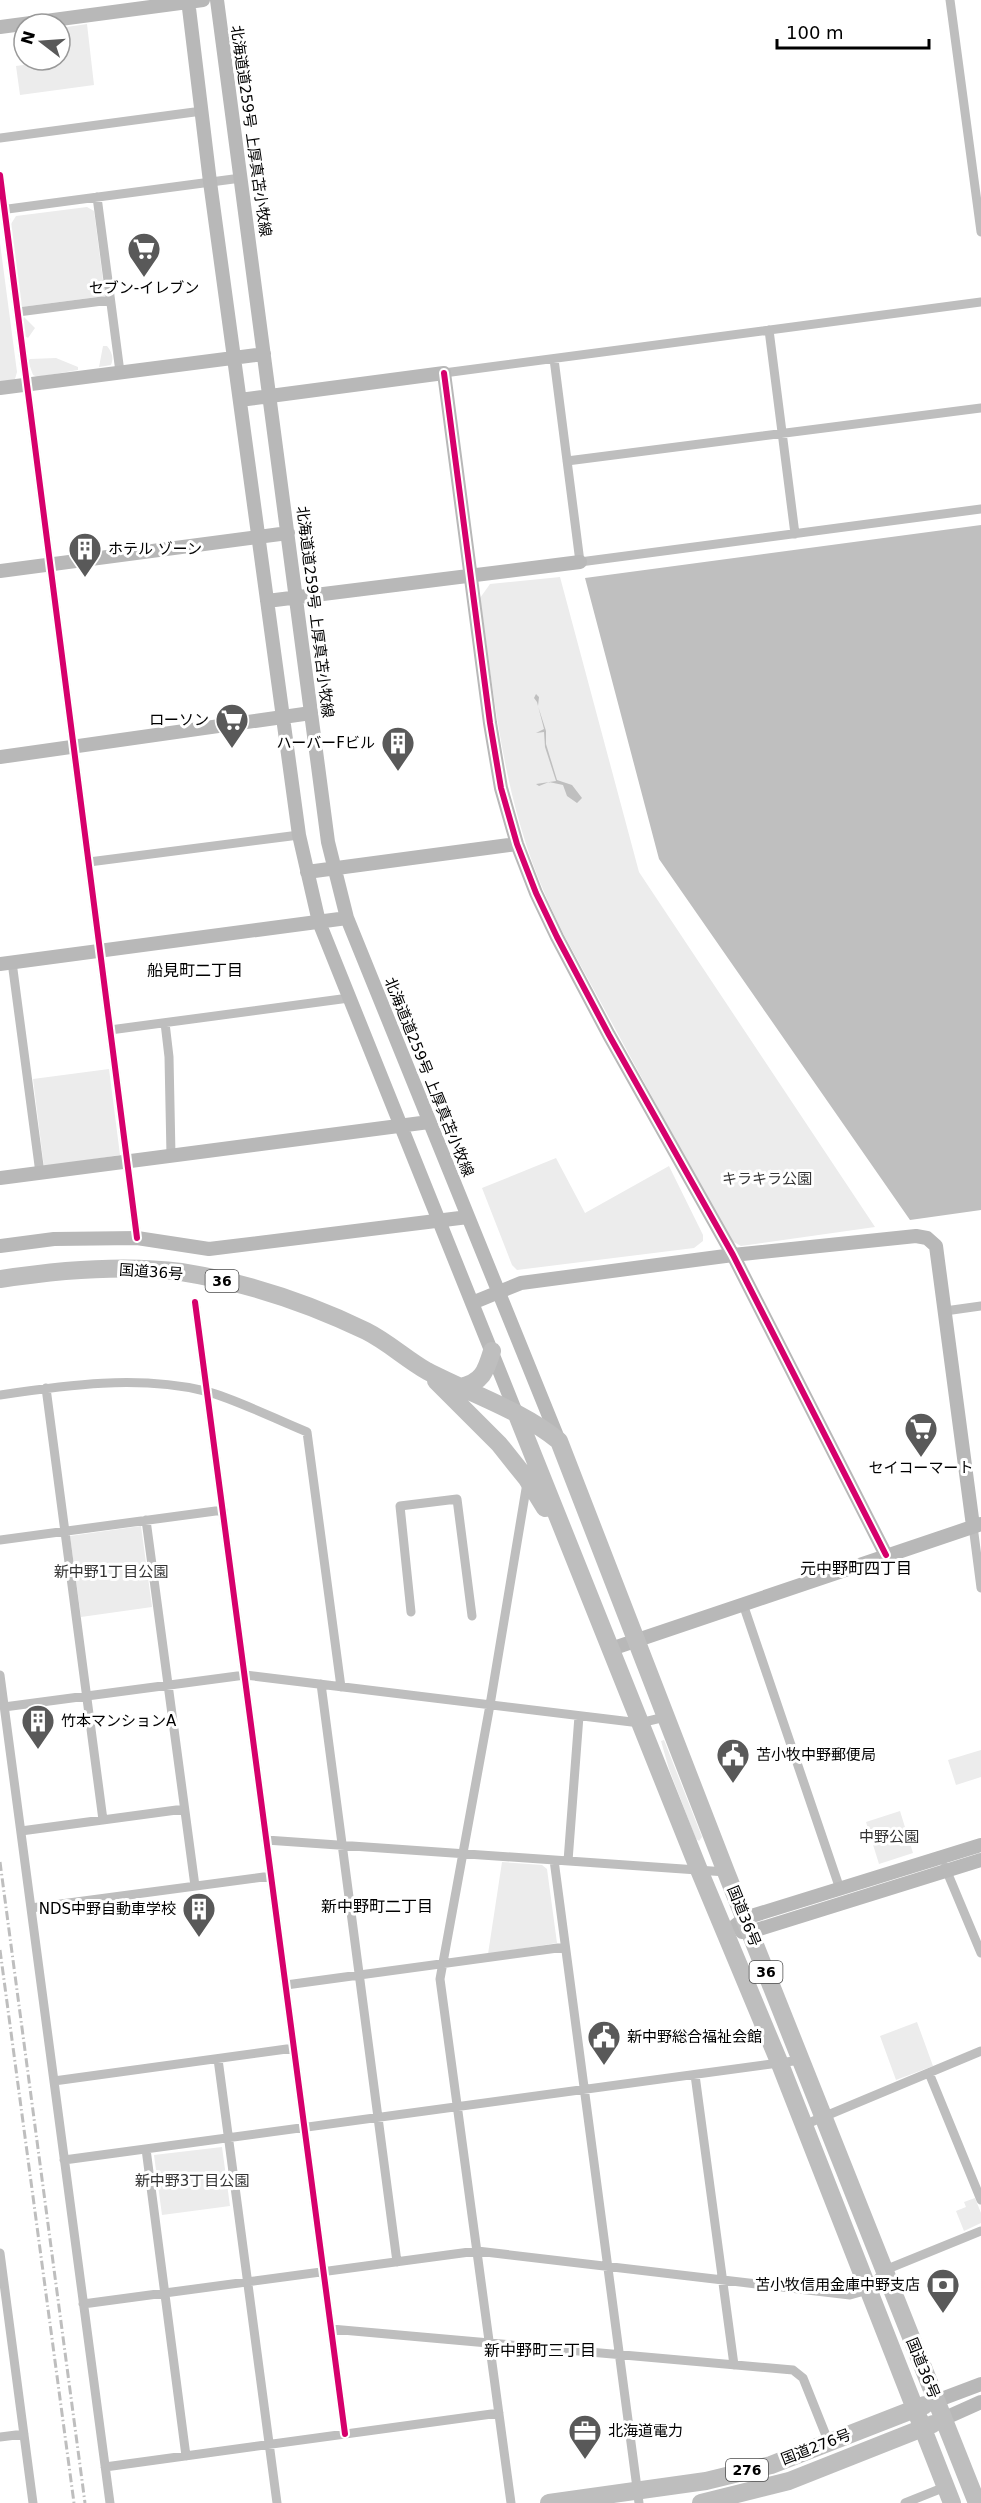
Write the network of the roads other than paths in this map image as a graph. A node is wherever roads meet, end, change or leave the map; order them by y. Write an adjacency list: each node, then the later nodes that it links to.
1 (203, 0): 4 (street)
2 (217, 0): 9 (street, 北海道道259号 上厚真苫小牧線)
3 (950, 0): 13 (street)
4 (188, 1): 5 (street); 6 (street)
5 (0, 27)
6 (201, 111): 7 (street); 10 (street)
7 (0, 138)
8 (0, 175): 12 (street)
9 (241, 178): 10 (street); 18 (street, 北海道道259号 上厚真苫小牧線)
10 (210, 182): 11 (street); 19 (street)
11 (97, 197): 12 (street); 14 (street)
12 (2, 210): 16 (street)
13 (981, 232)
14 (110, 300): 16 (street); 21 (street)
15 (981, 302): 17 (street)
16 (18, 312): 23 (street)
17 (769, 330): 20 (street); 28 (street)
18 (264, 354): 19 (street); 25 (street, 北海道道259号 上厚真苫小牧線)
19 (234, 358): 21 (street); 26 (street)
20 (554, 359): 22 (street); 29 (street)
21 (120, 372): 23 (street)
22 (444, 373): 25 (street); 37 (street)
23 (27, 384): 24 (street); 35 (street)
24 (0, 388)
25 (270, 396): 26 (street); 31 (street, 北海道道259号 上厚真苫小牧線)
26 (240, 400): 33 (street)
27 (981, 408): 28 (street)
28 (783, 433): 29 (street); 32 (street)
29 (567, 461): 34 (street)
30 (981, 510): 32 (street)
31 (288, 533): 33 (street); 38 (street, 北海道道259号 上厚真苫小牧線)
32 (795, 534): 34 (street)
33 (258, 537): 35 (street); 39 (street)
34 (580, 562): 37 (street)
35 (50, 564): 36 (street); 42 (street)
36 (0, 571)
37 (470, 576): 38 (street); 45 (street)
38 (297, 597): 39 (street); 40 (street, 北海道道259号 上厚真苫小牧線)
39 (267, 601): 41 (street)
40 (311, 713): 41 (street); 47 (street, 北海道道259号 上厚真苫小牧線)
41 (284, 717): 42 (street); 44 (street)
42 (74, 747): 43 (street); 46 (street)
43 (0, 757)
44 (299, 835): 46 (street); 48 (street)
45 (517, 844): 47 (street); 66 (street)
46 (89, 862): 51 (street)
47 (334, 868): 48 (street); 49 (street, 北海道道259号 上厚真苫小牧線)
48 (307, 872): 50 (street)
49 (347, 918): 50 (street); 56 (street, 北海道道259号 上厚真苫小牧線)
50 (319, 922): 51 (street); 53 (street)
51 (100, 950): 52 (street); 55 (street)
52 (6, 963): 60 (street)
53 (349, 998): 54 (street); 57 (street)
54 (165, 1023): 55 (street); 58 (street)
55 (110, 1030): 59 (street)
56 (429, 1122): 57 (street); 62 (street, 北海道道259号 上厚真苫小牧線)
57 (401, 1126): 58 (street); 63 (street)
58 (171, 1155): 59 (street)
59 (127, 1161): 60 (street); 64 (street)
60 (39, 1173): 61 (street)
61 (0, 1178)
62 (468, 1216): 63 (street); 68 (street, 北海道道259号 上厚真苫小牧線)
63 (439, 1221): 64 (street); 70 (street)
64 (137, 1238): 65 (street)
65 (0, 1246)
66 (733, 1256): 68 (street); 72 (street); 90 (street)
67 (0, 1279): 74 (highway, 国道36号 / 36)
68 (498, 1292): 70 (street); 78 (street, 北海道道259号 上厚真苫小牧線)
69 (195, 1302): 77 (street)
70 (472, 1303): 73 (street)
71 (981, 1306): 72 (street)
72 (945, 1311): 86 (street)
73 (492, 1351): 75 (highway); 81 (street)
74 (425, 1369): 75 (highway, 国道36号 / 36); 80 (highway, 国道36号 / 36)
75 (460, 1387): 81 (highway, 国道36号 / 36)
76 (45, 1388): 77 (street); 79 (street); 87 (street)
77 (207, 1392): 84 (street); 101 (street)
78 (538, 1392): 81 (street); 82 (street, 北海道道259号 上厚真苫小牧線)
79 (0, 1395)
80 (472, 1418): 81 (highway, 36); 83 (highway, 国道36号 / 36)
81 (521, 1418): 82 (highway, 国道36号 / 36); 89 (highway, 国道36号 / 36)
82 (559, 1441): 95 (highway, 国道36号 / 36)
83 (527, 1479): 89 (highway, 国道36号 / 36); 103 (street)
84 (223, 1510): 85 (street); 98 (street)
85 (146, 1520): 87 (street); 100 (street)
86 (977, 1525): 90 (street); 91 (street)
87 (64, 1532): 88 (street); 102 (street)
88 (0, 1540)
89 (570, 1548): 96 (highway, 国道36号 / 36)
90 (886, 1555): 92 (street)
91 (981, 1587)
92 (743, 1604): 95 (street); 123 (street)
93 (411, 1612): 94 (street)
94 (472, 1616)
95 (635, 1641): 96 (street); 106 (highway, 国道36号 / 36)
96 (611, 1650): 107 (highway, 国道36号 / 36)
97 (0, 1675): 104 (street)
98 (245, 1675): 99 (street); 100 (street); 111 (street)
99 (321, 1684): 101 (street); 112 (street)
100 (168, 1685): 102 (street); 108 (street)
101 (341, 1687): 103 (street)
102 (86, 1696): 104 (street); 109 (street)
103 (490, 1705): 105 (street); 114 (street)
104 (4, 1707): 110 (street)
105 (579, 1716): 107 (street); 117 (street)
106 (665, 1718): 107 (street); 120 (highway, 国道36号 / 36)
107 (640, 1723): 119 (highway, 国道36号 / 36)
108 (184, 1809): 109 (street); 122 (street)
109 (103, 1820): 110 (street)
110 (21, 1832): 124 (street)
111 (266, 1840): 112 (street); 121 (street)
112 (342, 1845): 114 (street); 130 (street)
113 (981, 1845): 118 (street)
114 (462, 1854): 115 (street); 129 (street)
115 (554, 1860): 117 (street); 127 (street)
116 (981, 1860): 118 (street)
117 (568, 1861): 119 (street)
118 (944, 1864): 123 (street); 125 (street); 128 (street)
119 (699, 1870): 120 (street); 126 (highway, 国道36号 / 36)
120 (726, 1872): 125 (highway, 国道36号 / 36)
121 (271, 1876): 122 (street); 131 (street)
122 (195, 1886): 124 (street)
123 (840, 1889): 125 (street)
124 (31, 1908): 139 (street)
125 (748, 1925): 126 (street); 135 (highway, 国道36号 / 36)
126 (726, 1933): 136 (highway, 国道36号 / 36)
127 (565, 1947): 129 (street); 140 (street)
128 (981, 1953)
129 (442, 1964): 130 (street); 141 (street)
130 (359, 1975): 131 (street); 143 (street)
131 (286, 1985): 132 (street)
132 (294, 2048): 134 (street); 145 (street)
133 (981, 2051): 137 (street)
134 (218, 2059): 139 (street); 146 (street)
135 (801, 2061): 136 (street); 142 (highway, 国道36号 / 36)
136 (780, 2064): 138 (street); 144 (highway, 国道36号 / 36)
137 (929, 2073): 142 (street); 149 (street)
138 (695, 2075): 140 (street); 157 (street)
139 (54, 2081): 148 (street)
140 (584, 2090): 141 (street); 154 (street)
141 (458, 2107): 143 (street); 151 (street)
142 (824, 2116): 144 (street); 155 (highway, 国道36号 / 36)
143 (378, 2118): 145 (street); 153 (street)
144 (804, 2125): 159 (highway, 国道36号 / 36)
145 (305, 2128): 146 (street); 156 (street)
146 (228, 2138): 147 (street); 158 (street)
147 (146, 2149): 148 (street); 160 (street)
148 (64, 2160): 162 (street)
149 (981, 2200)
150 (981, 2231): 155 (street)
151 (477, 2251): 153 (street); 154 (street); 164 (street)
152 (0, 2253): 161 (street)
153 (397, 2262): 156 (street)
154 (608, 2267): 157 (street); 165 (street)
155 (885, 2270): 159 (street); 168 (highway, 国道36号 / 36)
156 (324, 2272): 158 (street); 163 (street)
157 (722, 2281): 159 (street); 166 (street)
158 (247, 2282): 160 (street); 178 (street)
159 (868, 2290): 170 (highway, 国道36号 / 36)
160 (165, 2293): 162 (street); 179 (street)
161 (3, 2296): 174 (street)
162 (83, 2304): 180 (street)
163 (331, 2329): 164 (street); 175 (street)
164 (489, 2343): 165 (street); 171 (street)
165 (620, 2355): 166 (street); 182 (street)
166 (734, 2365): 177 (street)
167 (981, 2384): 168 (street)
168 (936, 2401): 170 (highway, 国道276号 / 276); 172 (highway, 国道36号 / 36)
169 (981, 2402): 172 (street)
170 (915, 2409): 173 (highway, 国道36号 / 36); 177 (highway, 国道276号 / 276)
171 (499, 2414): 175 (street); 186 (street)
172 (943, 2419): 173 (highway, 国道276号 / 276); 190 (highway, 国道36号 / 36)
173 (922, 2429): 181 (highway, 国道36号 / 36); 188 (highway, 国道276号 / 276)
174 (24, 2434): 176 (street); 183 (street)
175 (345, 2434): 178 (street)
176 (0, 2437)
177 (829, 2443): 182 (highway, 国道276号 / 276)
178 (269, 2445): 179 (street); 185 (street)
179 (186, 2456): 180 (street)
180 (105, 2467): 184 (street)
181 (949, 2495): 189 (street)
182 (638, 2496): 187 (highway, 国道276号 / 276)
183 (33, 2503)
184 (110, 2503)
185 (277, 2503)
186 (511, 2503)
187 (549, 2503)
188 (701, 2503)
189 (905, 2503)
190 (977, 2503)

